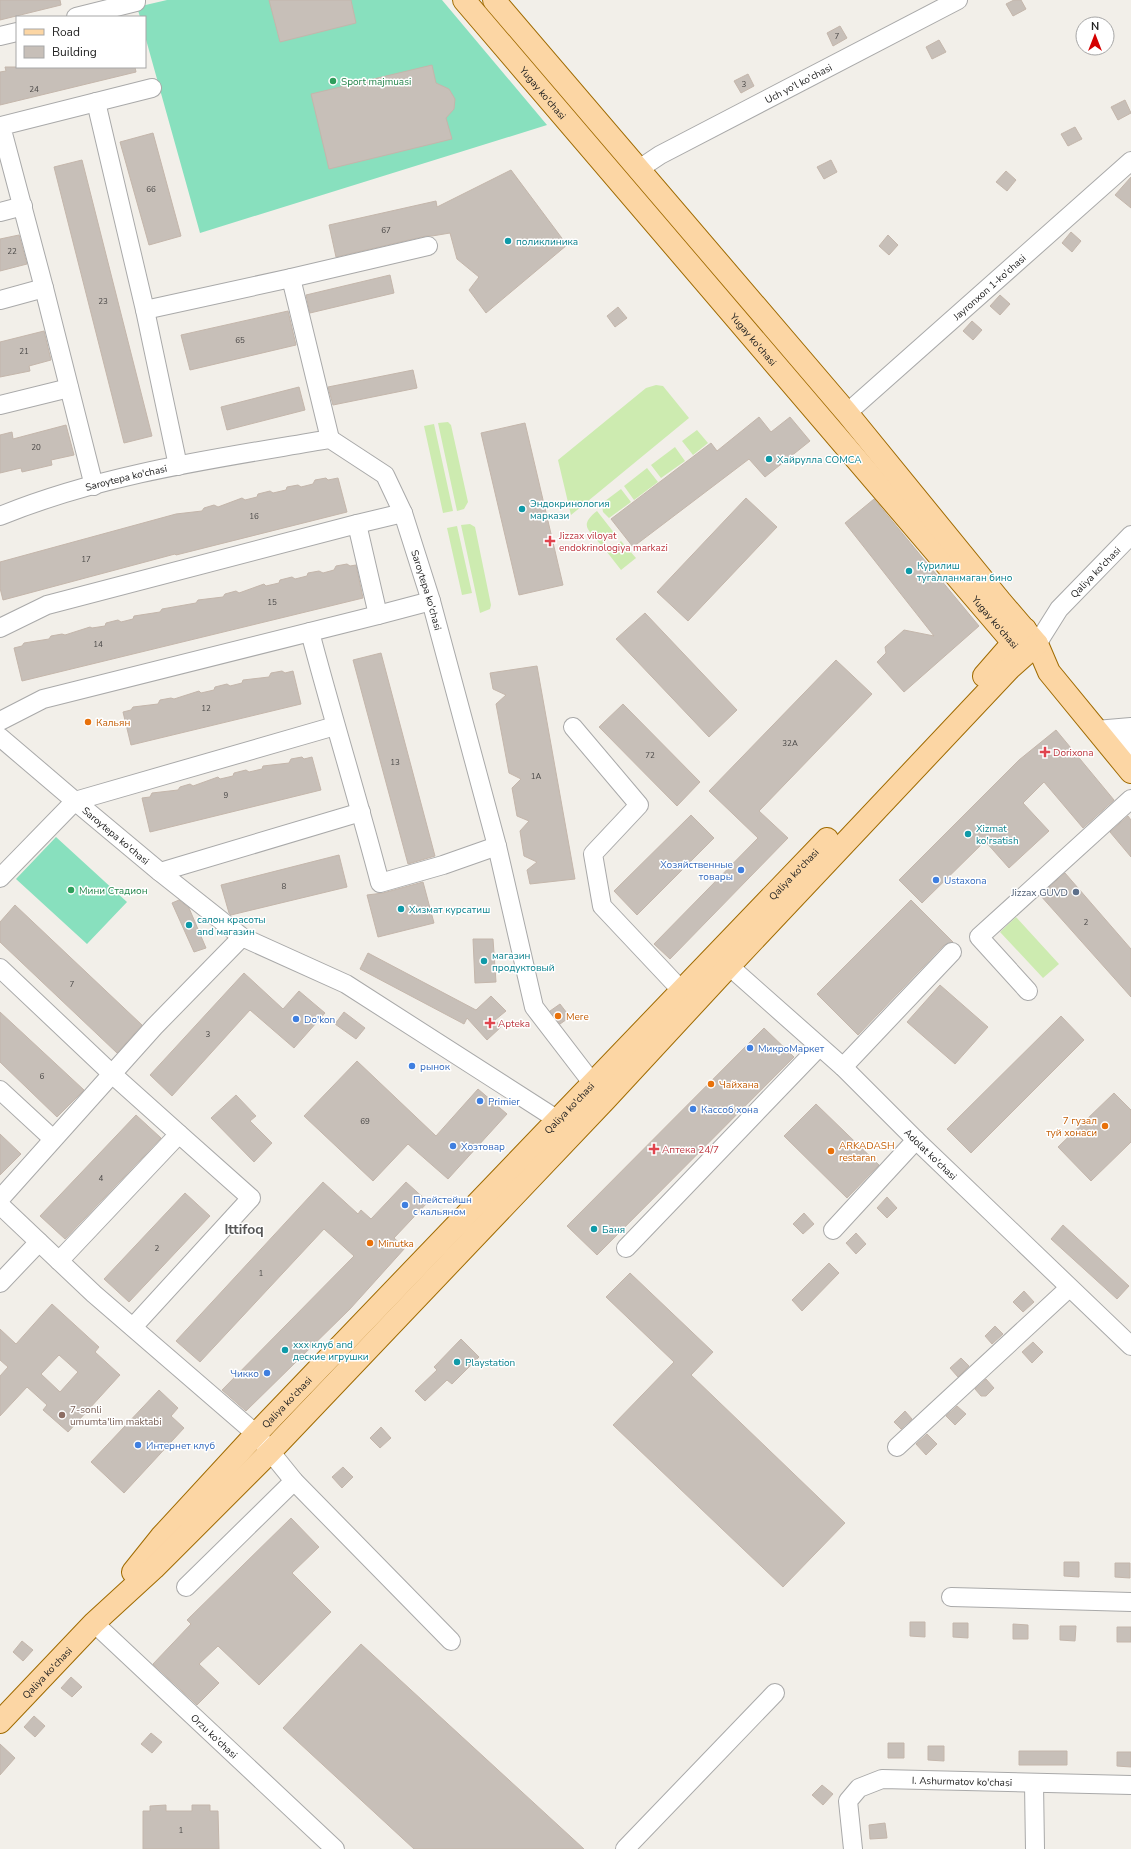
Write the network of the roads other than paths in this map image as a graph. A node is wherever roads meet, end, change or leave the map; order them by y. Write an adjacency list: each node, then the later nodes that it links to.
1 (136, 0): 5 (street)
2 (464, 0): 34 (main road, Yugay ko'chasi)
3 (494, 0): 12 (main road, Yugay ko'chasi)
4 (958, 0): 12 (street, Uch yo'l ko'chasi)
5 (80, 16)
6 (16, 32): 7 (street)
7 (0, 36)
8 (152, 88): 9 (street)
9 (96, 102): 10 (street); 19 (street)
10 (1, 126): 13 (street)
11 (1131, 161): 22 (street, Jayronxon 1-ko'chasi)
12 (639, 169): 22 (main road, Yugay ko'chasi)
13 (23, 206): 14 (street); 17 (street)
14 (0, 212)
15 (428, 246): 16 (street)
16 (291, 278): 19 (street); 23 (street)
17 (44, 288): 18 (street); 20 (street)
18 (0, 300)
19 (145, 310): 24 (street)
20 (69, 388): 21 (street); 25 (street)
21 (0, 405)
22 (847, 413): 34 (main road, Yugay ko'chasi)
23 (330, 439): 24 (street, Saroytepa ko'chasi); 26 (street, Saroytepa ko'chasi)
24 (178, 466): 25 (street, Saroytepa ko'chasi)
25 (94, 486): 27 (street, Saroytepa ko'chasi)
26 (402, 513): 28 (street); 30 (street, Saroytepa ko'chasi)
27 (0, 516)
28 (356, 524): 31 (street); 32 (street)
29 (1131, 535): 34 (street, Qaliya ko'chasi)
30 (431, 600): 31 (street); 45 (street, Saroytepa ko'chasi)
31 (378, 615): 33 (street)
32 (0, 628)
33 (310, 632): 35 (street); 36 (street)
34 (1025, 643): 38 (main road, Yugay ko'chasi); 50 (main road, Qaliya ko'chasi); 52 (main road, Qaliya ko'chasi)
35 (0, 722)
36 (335, 726): 43 (street); 44 (street)
37 (573, 727): 52 (street)
38 (1114, 729): 40 (street); 41 (main road, Yugay ko'chasi)
39 (3, 746): 43 (street)
40 (1131, 748)
41 (1131, 772)
42 (1131, 799): 53 (street)
43 (75, 801): 46 (street, Saroytepa ko'chasi); 47 (street, Saroytepa ko'chasi)
44 (361, 812): 45 (street); 46 (street)
45 (497, 846): 58 (street, Saroytepa ko'chasi)
46 (160, 872): 48 (street, Saroytepa ko'chasi)
47 (0, 878)
48 (242, 937): 56 (street); 59 (street, Saroytepa ko'chasi)
49 (952, 952): 55 (street)
50 (729, 966): 54 (street, Adolat ko'chasi); 58 (main road, Qaliya ko'chasi)
51 (0, 968): 56 (street)
52 (682, 991): 58 (main road, Qaliya ko'chasi)
53 (1028, 991)
54 (819, 1047): 55 (street, Adolat ko'chasi); 67 (street)
55 (843, 1067): 62 (street, Adolat ko'chasi)
56 (112, 1074): 60 (street); 61 (street)
57 (0, 1090): 61 (street)
58 (599, 1092): 59 (main road, Qaliya ko'chasi); 75 (main road, Qaliya ko'chasi)
59 (558, 1120): 73 (main road, Qaliya ko'chasi)
60 (179, 1134): 68 (street); 71 (street)
61 (53, 1139): 63 (street)
62 (916, 1140): 65 (street); 70 (street, Adolat ko'chasi)
63 (0, 1199)
64 (0, 1206): 66 (street)
65 (833, 1230)
66 (39, 1242): 68 (street); 69 (street)
67 (626, 1248)
68 (59, 1261): 71 (street)
69 (0, 1283)
70 (1069, 1288): 72 (street, Adolat ko'chasi); 74 (street)
71 (133, 1327): 73 (street)
72 (1131, 1346)
73 (256, 1434): 75 (street); 80 (main road, Qaliya ko'chasi)
74 (897, 1447)
75 (270, 1452): 76 (street); 80 (main road, Qaliya ko'chasi)
76 (294, 1481): 77 (street); 81 (street)
77 (186, 1587)
78 (951, 1597): 79 (street)
79 (1131, 1602)
80 (94, 1622): 83 (main road, Qaliya ko'chasi); 86 (street, Orzu ko'chasi)
81 (451, 1641)
82 (774, 1693): 87 (street)
83 (0, 1722)
84 (1034, 1783): 85 (street, I. Ashurmatov ko'chasi); 88 (street, I. Ashurmatov ko'chasi); 89 (street)
85 (1131, 1785)
86 (335, 1849)
87 (625, 1849)
88 (853, 1849)
89 (1036, 1849)

